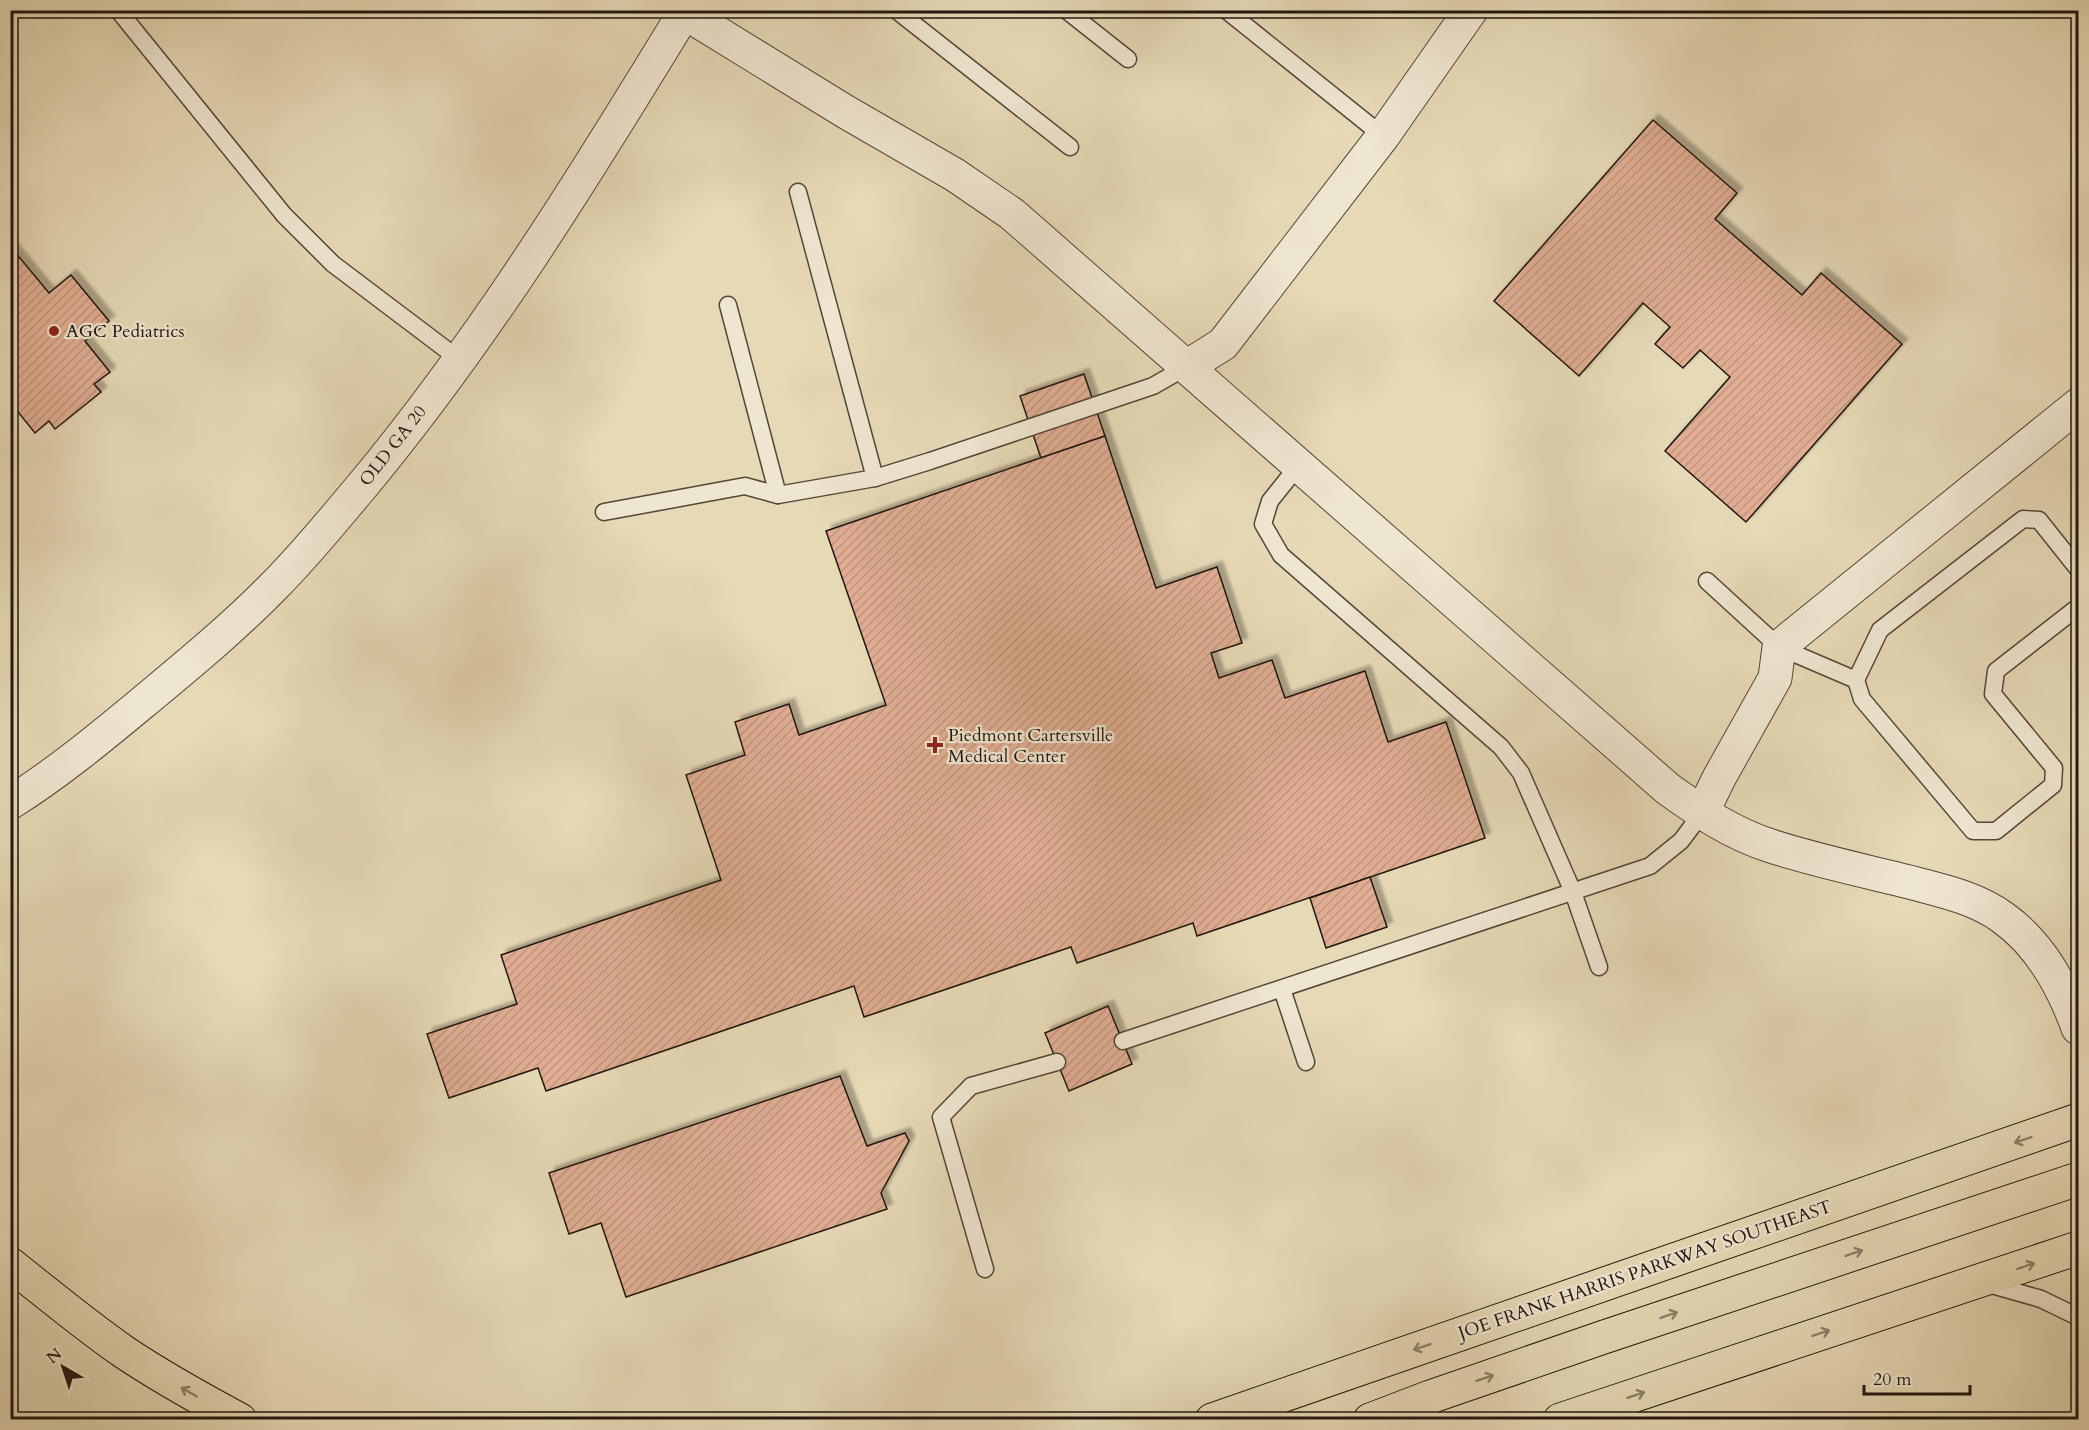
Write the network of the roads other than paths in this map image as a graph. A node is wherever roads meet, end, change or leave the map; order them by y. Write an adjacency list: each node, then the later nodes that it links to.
1 (118, 10): 12 (lane)
2 (896, 10): 9 (lane)
3 (1066, 10): 7 (lane)
4 (1226, 10): 8 (lane)
5 (1471, 10): 8 (street)
6 (685, 12): 12 (street, OLD GA 20); 13 (street)
7 (1128, 59)
8 (1383, 136): 13 (street)
9 (1070, 147)
10 (798, 192): 16 (lane)
11 (729, 305): 17 (lane)
12 (459, 360): 24 (street, OLD GA 20)
13 (1188, 366): 15 (street); 16 (lane)
14 (2079, 405): 22 (street)
15 (1298, 466): 25 (street); 26 (lane)
16 (875, 478): 17 (lane)
17 (778, 495): 18 (lane)
18 (604, 512)
19 (2079, 569): 23 (lane)
20 (1707, 581): 22 (lane)
21 (2079, 607): 23 (lane)
22 (1779, 647): 23 (lane); 25 (street)
23 (1856, 680)
24 (10, 803)
25 (1702, 813): 26 (lane); 29 (street)
26 (1573, 892): 27 (lane); 28 (lane)
27 (1599, 967)
28 (1282, 989): 30 (lane); 32 (lane)
29 (2079, 1028)
30 (1123, 1041)
31 (1057, 1062): 37 (lane)
32 (1306, 1062)
33 (2079, 1120): 41 (main road, JOE FRANK HARRIS PARKWAY SOUTHEAST, one-way to 41)
34 (2079, 1179): 42 (main road, one-way to 34)
35 (2079, 1248): 38 (main road, one-way to 35)
36 (10, 1264): 40 (main road, one-way to 36)
37 (985, 1269)
38 (1978, 1282): 39 (lane); 43 (main road, one-way to 38)
39 (2079, 1317)
40 (240, 1419)
41 (1212, 1419)
42 (1370, 1419)
43 (1560, 1419)

